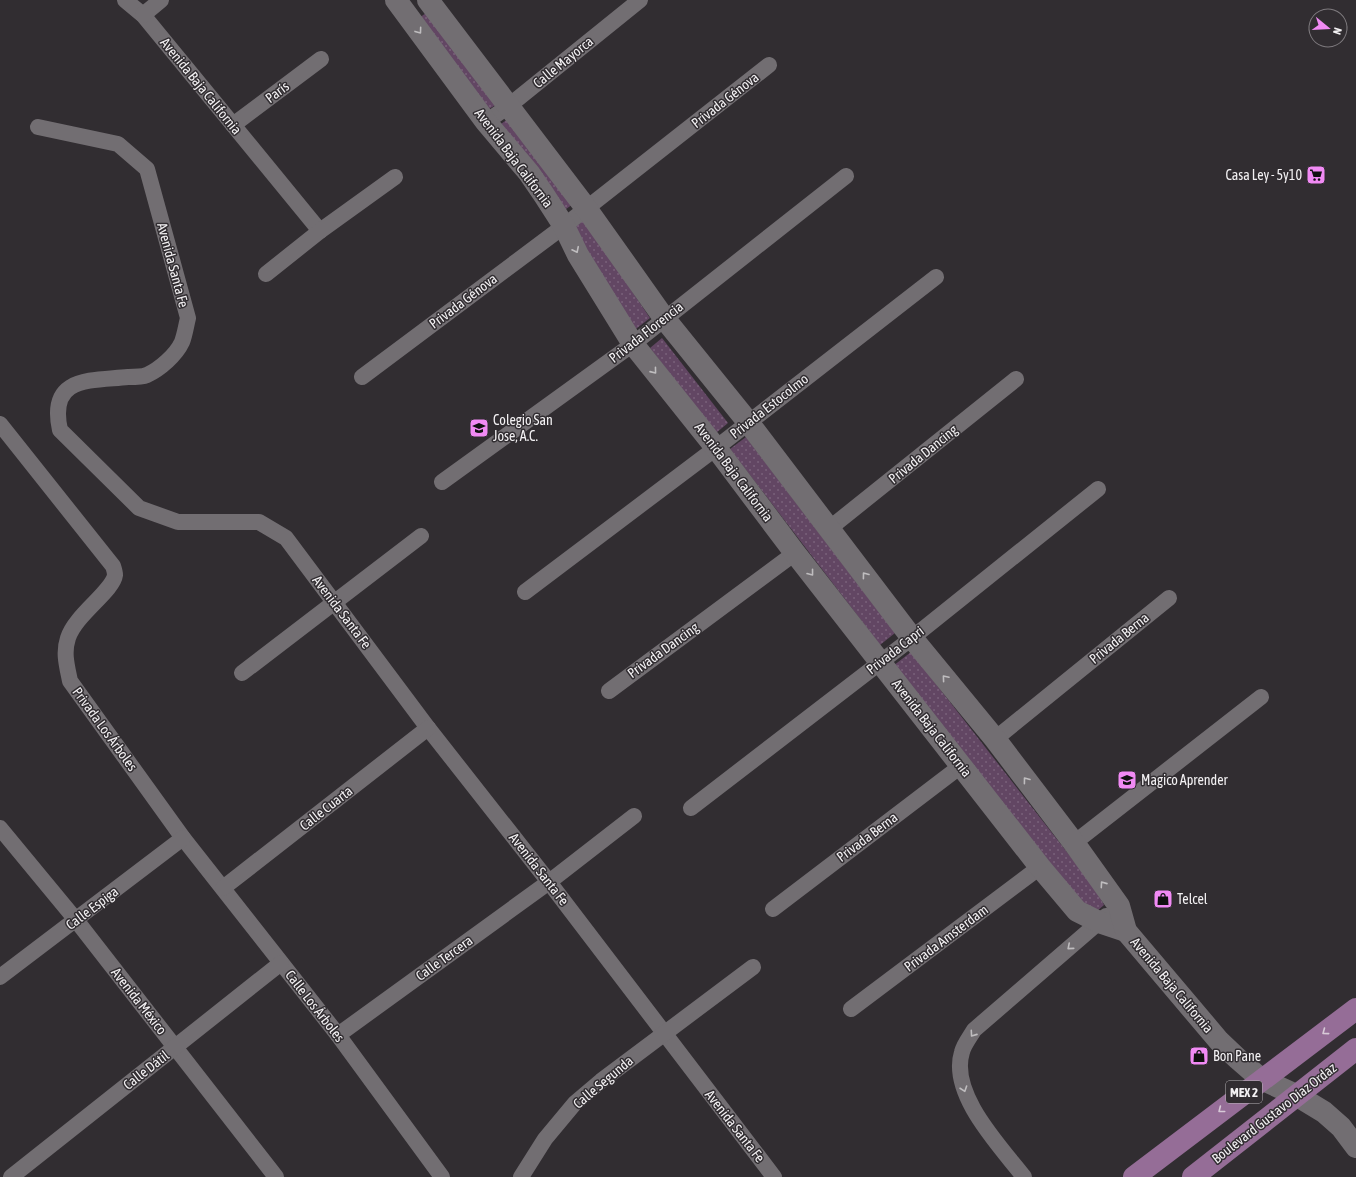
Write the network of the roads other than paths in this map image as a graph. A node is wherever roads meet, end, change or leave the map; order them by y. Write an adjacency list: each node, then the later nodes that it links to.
1 (125, 0): 6 (street)
2 (161, 0): 6 (street)
3 (428, 0): 9 (street, Avenida Baja California)
4 (640, 0): 9 (street, Calle Mayorca)
5 (404, 3): 10 (street, Avenida Baja California, one-way to 10)
6 (143, 15): 11 (street, Avenida Baja California)
7 (321, 58): 11 (street, París)
8 (769, 65): 15 (street, Privada Génova)
9 (510, 106): 10 (street, Calle Mayorca); 15 (street, Avenida Baja California)
10 (486, 122): 16 (street, Avenida Baja California)
11 (233, 125): 17 (street, Avenida Baja California)
12 (38, 127): 34 (street, Avenida Santa Fe)
13 (846, 176): 20 (street, Privada Florencia)
14 (395, 177): 17 (street)
15 (586, 208): 16 (street, Privada Génova); 20 (street, Avenida Baja California)
16 (564, 226): 21 (street, Avenida Baja California, one-way to 21); 22 (street, Privada Génova)
17 (320, 231): 18 (street)
18 (266, 274)
19 (936, 277): 24 (street, Privada Estocolmo)
20 (664, 318): 21 (street, Privada Florencia); 24 (street, Avenida Baja California)
21 (633, 344): 26 (street, Avenida Baja California, one-way to 26); 27 (street, Privada Florencia)
22 (362, 377)
23 (1016, 379): 29 (street, Privada Dancing)
24 (748, 422): 26 (street, Privada Estocolmo); 29 (street, Avenida Baja California)
25 (0, 424): 46 (street, Privada Los Árboles)
26 (716, 448): 31 (street, Avenida Baja California); 32 (street, Privada Estocolmo)
27 (442, 482)
28 (1098, 490): 35 (street, Privada Capri)
29 (830, 528): 35 (street, Avenida Baja California, one-way to 29)
30 (421, 536): 34 (street)
31 (795, 553): 36 (street, Avenida Baja California, one-way to 36); 38 (street, Privada Dancing)
32 (525, 592)
33 (1169, 598): 41 (street, Privada Berna)
34 (334, 602): 37 (street); 40 (street, Avenida Santa Fe)
35 (912, 638): 36 (street, Privada Capri); 41 (street, Avenida Baja California, one-way to 35)
36 (880, 662): 42 (street, Avenida Baja California); 43 (street, Privada Capri)
37 (242, 673)
38 (609, 691)
39 (1261, 697): 47 (street)
40 (428, 728): 49 (street, Avenida Santa Fe); 50 (street, Calle Cuarta)
41 (995, 739): 47 (street, Avenida Baja California, one-way to 41)
42 (961, 766): 48 (street, Avenida Baja California); 52 (street, Privada Berna)
43 (691, 808)
44 (634, 816): 49 (street, Calle Tercera)
45 (0, 828): 53 (street, Avenida México)
46 (183, 838): 50 (street, Calle Los Árboles); 53 (street, Calle Espiga)
47 (1074, 843): 51 (street, Avenida Baja California, one-way to 47)
48 (1040, 867): 54 (street, Avenida Baja California); 59 (street, Privada Amsterdam)
49 (549, 882): 61 (street, Avenida Santa Fe); 62 (street, Calle Tercera)
50 (223, 888): 56 (street, Calle Los Árboles)
51 (1119, 906): 54 (street); 55 (street, Avenida Baja California)
52 (773, 909)
53 (76, 920): 58 (street, Calle Espiga); 63 (street, Avenida México)
54 (1099, 922): 55 (street, Avenida Baja California); 73 (street, one-way to 73)
55 (1126, 931): 65 (street, Avenida Baja California)
56 (282, 963): 62 (street, Calle Los Árboles); 63 (street, Calle Dátil)
57 (753, 967): 61 (street, Calle Segunda)
58 (0, 977)
59 (851, 1009)
60 (1356, 1009): 65 (main road, MEX 2, one-way to 65)
61 (664, 1034): 71 (street, Calle Segunda); 72 (street, Avenida Santa Fe)
62 (338, 1035): 70 (street, Calle Los Árboles)
63 (175, 1048): 68 (street, Calle Dátil); 69 (street, Avenida México)
64 (1356, 1049): 66 (main road, Boulevard Gustavo Díaz Ordaz / MEX 2)
65 (1262, 1079): 66 (street, Avenida Baja California); 74 (main road, MEX 2, one-way to 74)
66 (1296, 1095): 67 (street, Avenida Baja California); 75 (main road, Boulevard Gustavo Díaz Ordaz / MEX 2)
67 (1356, 1147)
68 (11, 1177)
69 (276, 1177)
70 (442, 1177)
71 (521, 1177)
72 (774, 1177)
73 (1024, 1177)
74 (1134, 1177)
75 (1193, 1177)

